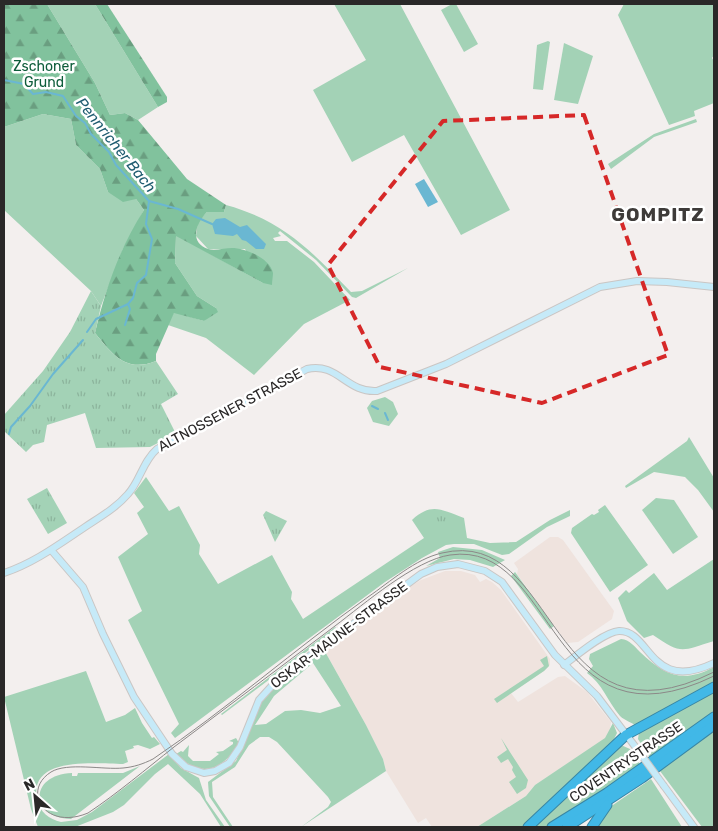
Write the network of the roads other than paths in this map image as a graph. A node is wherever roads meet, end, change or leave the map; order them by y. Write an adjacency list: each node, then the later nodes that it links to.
1 (714, 287): 2 (street, ALTNOSSENER STRASSE)
2 (52, 551): 3 (street, ALTNOSSENER STRASSE); 5 (street, OSKAR-MAUNE-STRASSE)
3 (4, 573)
4 (714, 663): 5 (street)
5 (564, 665): 9 (street)
6 (714, 687): 9 (highway)
7 (714, 717): 12 (highway, COVENTRYSTRASSE)
8 (714, 725): 10 (highway)
9 (626, 735): 11 (highway); 15 (street, bridge)
10 (613, 797): 13 (highway); 14 (highway)
11 (528, 827)
12 (552, 827)
13 (567, 827)
14 (592, 827)
15 (694, 827)

